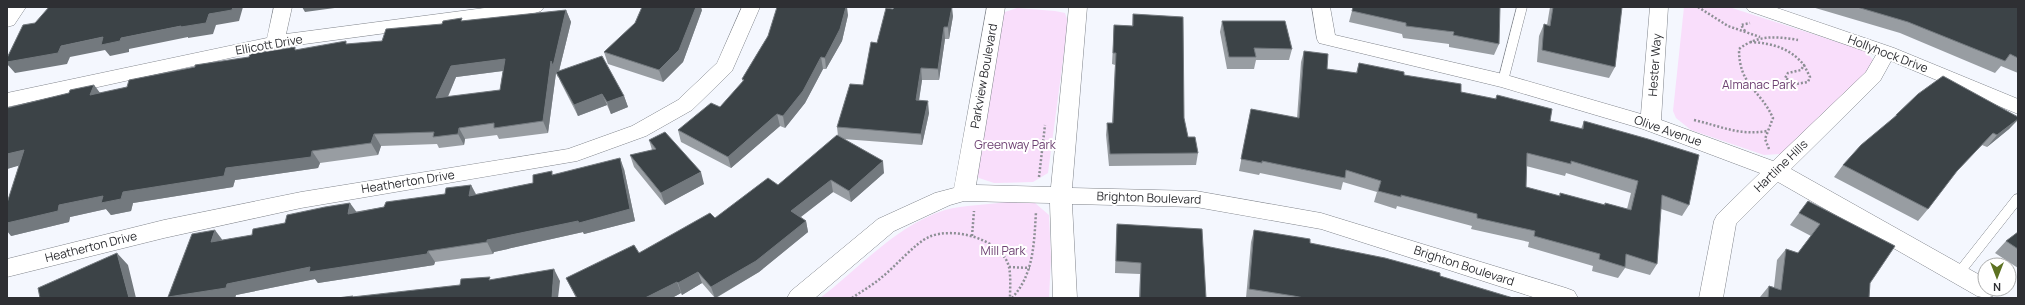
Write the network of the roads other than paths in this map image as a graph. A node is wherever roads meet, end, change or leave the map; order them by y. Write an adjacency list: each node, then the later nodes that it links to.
1 (17, 7): 11 (street)
2 (283, 7): 12 (street)
3 (535, 7): 12 (street, Ellicott Drive)
4 (751, 7): 22 (street, Heatherton Drive)
5 (996, 7): 21 (street, Parkview Boulevard)
6 (1078, 7): 19 (street)
7 (1321, 7): 14 (street, Olive Avenue)
8 (1522, 7): 14 (lane)
9 (1659, 7): 17 (street, Hester Way)
10 (1762, 8): 13 (street, Hollyhock Drive)
11 (7, 21)
12 (275, 42): 15 (street, Ellicott Drive)
13 (1888, 52): 16 (street, Hollyhock Drive); 18 (street, Hartline Hills)
14 (1502, 81): 17 (street, Olive Avenue)
15 (7, 100)
16 (2018, 107)
17 (1650, 124): 18 (street, Olive Avenue)
18 (1776, 171): 23 (street, Olive Avenue); 28 (street, Hartline Hills)
19 (1061, 195): 21 (street, Brighton Boulevard); 26 (street); 27 (street, Brighton Boulevard)
20 (2018, 198): 23 (lane)
21 (969, 200): 25 (street, Brighton Boulevard)
22 (7, 268)
23 (1958, 274): 24 (street, Olive Avenue)
24 (1977, 285)
25 (799, 298)
26 (1065, 298)
27 (1566, 298)
28 (1711, 298)

